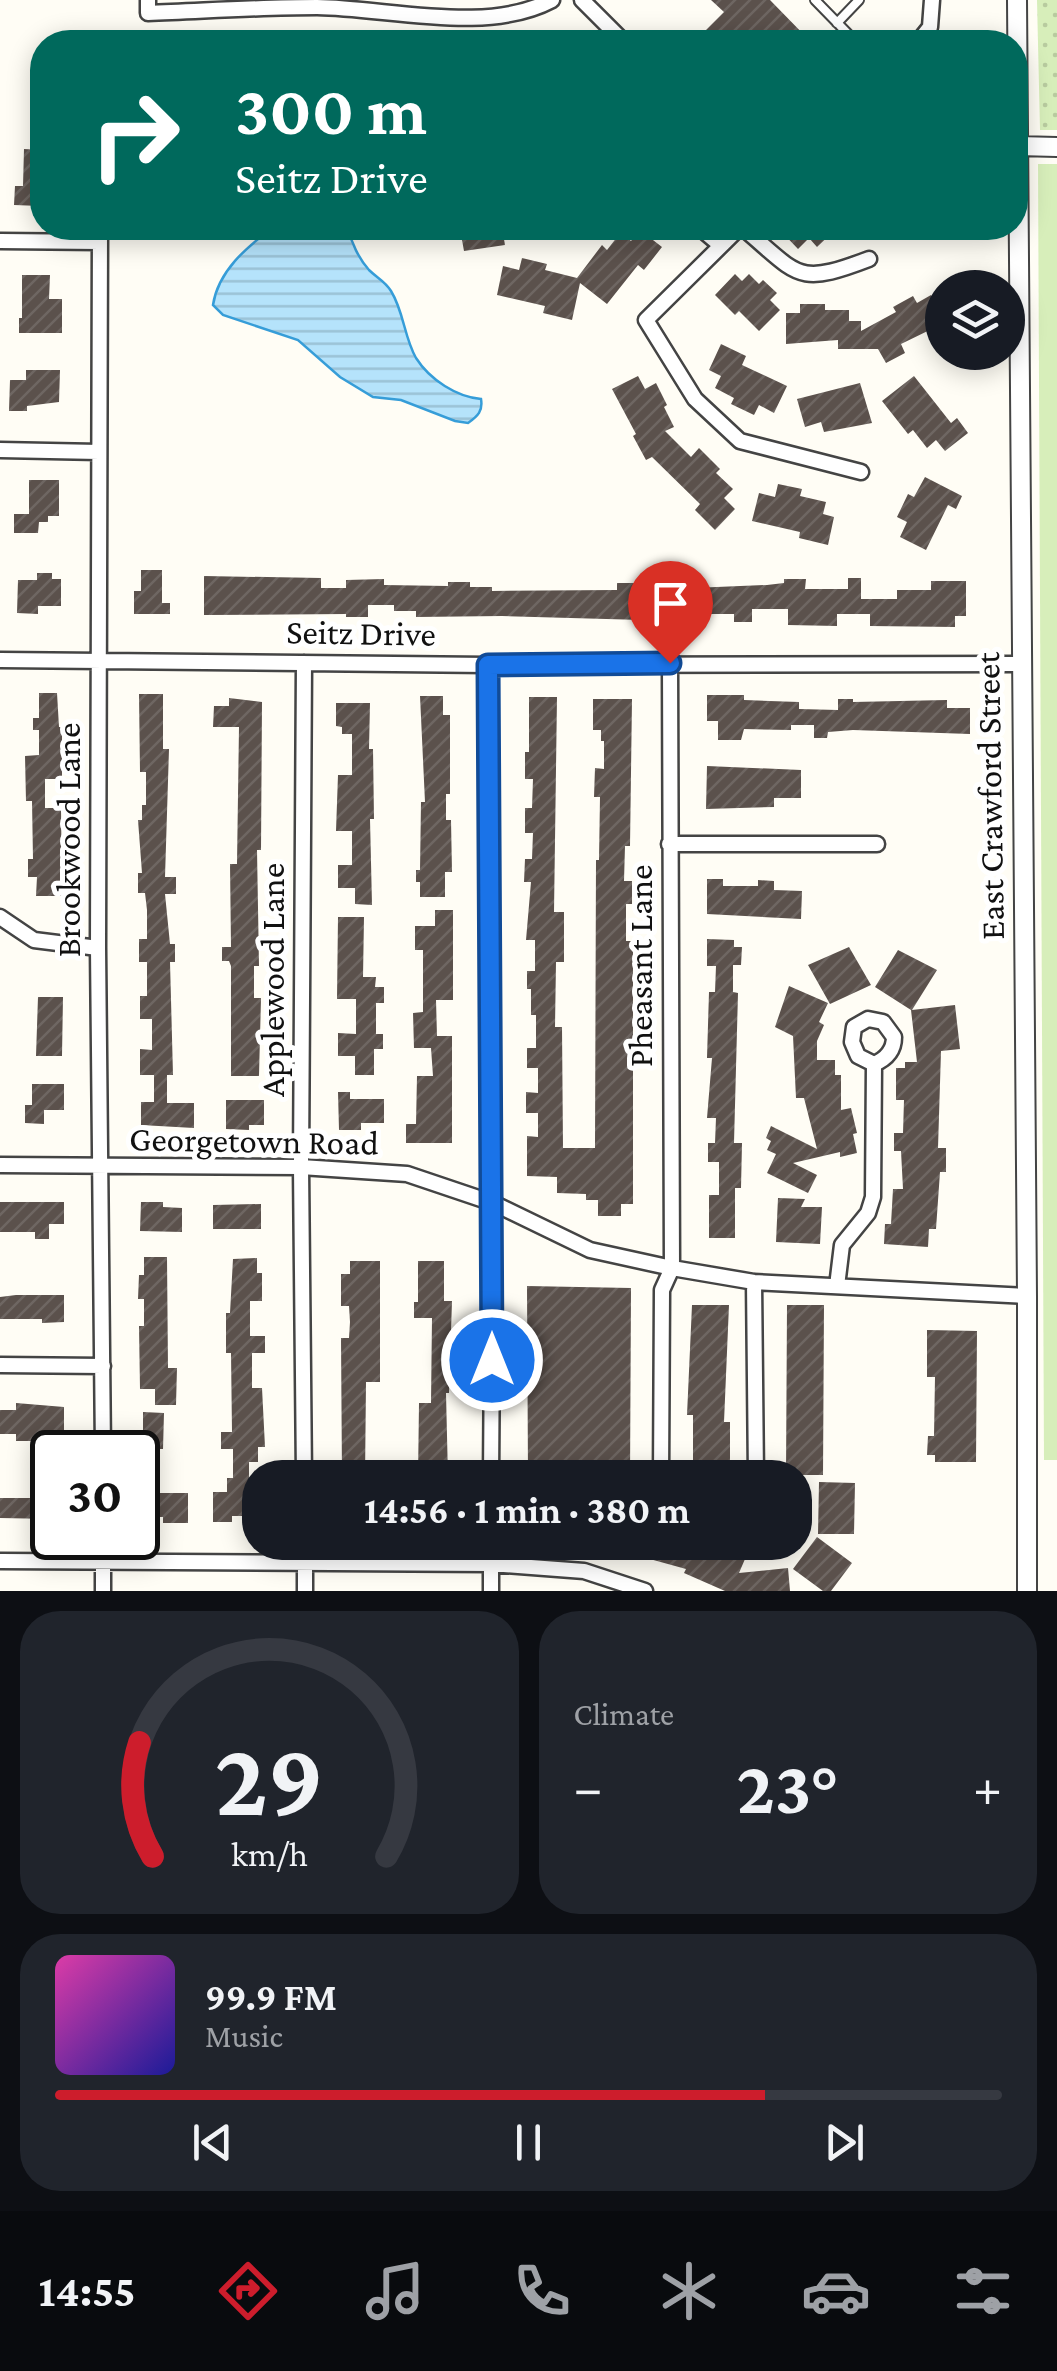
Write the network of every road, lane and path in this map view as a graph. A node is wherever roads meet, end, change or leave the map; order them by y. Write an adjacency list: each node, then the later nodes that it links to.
1 (148, 0): 2 (street)
2 (552, 0)
3 (582, 0): 9 (street)
4 (815, 0): 8 (lane)
5 (859, 0): 8 (lane)
6 (932, 0): 11 (street)
7 (1017, 0): 12 (street, East Crawford Street)
8 (838, 23): 10 (lane)
9 (612, 30)
10 (845, 30)
11 (927, 30)
12 (1017, 30)
13 (1028, 146): 14 (street)
14 (1057, 147)
15 (30, 239): 21 (street)
16 (100, 240): 25 (street, Brookwood Lane)
17 (714, 240): 22 (street)
18 (724, 240): 22 (street)
19 (756, 240): 23 (street)
20 (1018, 240): 31 (street, East Crawford Street)
21 (0, 241)
22 (719, 244): 26 (street)
23 (870, 259)
24 (0, 450): 25 (street)
25 (99, 452): 28 (street, Brookwood Lane)
26 (861, 472)
27 (0, 660): 28 (street, Seitz Drive)
28 (98, 660): 29 (street, Seitz Drive); 36 (street, Brookwood Lane)
29 (304, 663): 32 (street, Seitz Drive); 39 (street, Applewood Lane)
30 (670, 663): 31 (street, Seitz Drive); 32 (street, Seitz Drive); 33 (street, Pheasant Lane)
31 (1021, 664): 45 (street, East Crawford Street)
32 (488, 665): 41 (street)
33 (669, 844): 34 (street); 42 (street, Pheasant Lane)
34 (877, 844)
35 (0, 916): 36 (street)
36 (98, 948): 40 (street, Brookwood Lane)
37 (874, 1064): 44 (street)
38 (0, 1165): 40 (street, Georgetown Road)
39 (301, 1166): 40 (street, Georgetown Road); 41 (street, Georgetown Road); 49 (street, Applewood Lane)
40 (101, 1168): 47 (street, Brookwood Lane)
41 (493, 1203): 42 (street, Georgetown Road); 50 (street)
42 (672, 1268): 43 (street, Georgetown Road); 51 (street, Pheasant Lane)
43 (754, 1282): 44 (street, Georgetown Road); 52 (street)
44 (838, 1286): 45 (street, Georgetown Road)
45 (1028, 1296): 62 (street, East Crawford Street)
46 (0, 1365): 47 (street)
47 (104, 1366): 48 (street, Brookwood Lane)
48 (103, 1430)
49 (304, 1460)
50 (491, 1460)
51 (662, 1460)
52 (756, 1460)
53 (0, 1560): 55 (street)
54 (491, 1560): 57 (street)
55 (103, 1562): 56 (street); 58 (street)
56 (305, 1562): 57 (street); 59 (street)
57 (491, 1564): 60 (street); 61 (street)
58 (103, 1591)
59 (305, 1591)
60 (491, 1591)
61 (645, 1591)
62 (1027, 1591)

